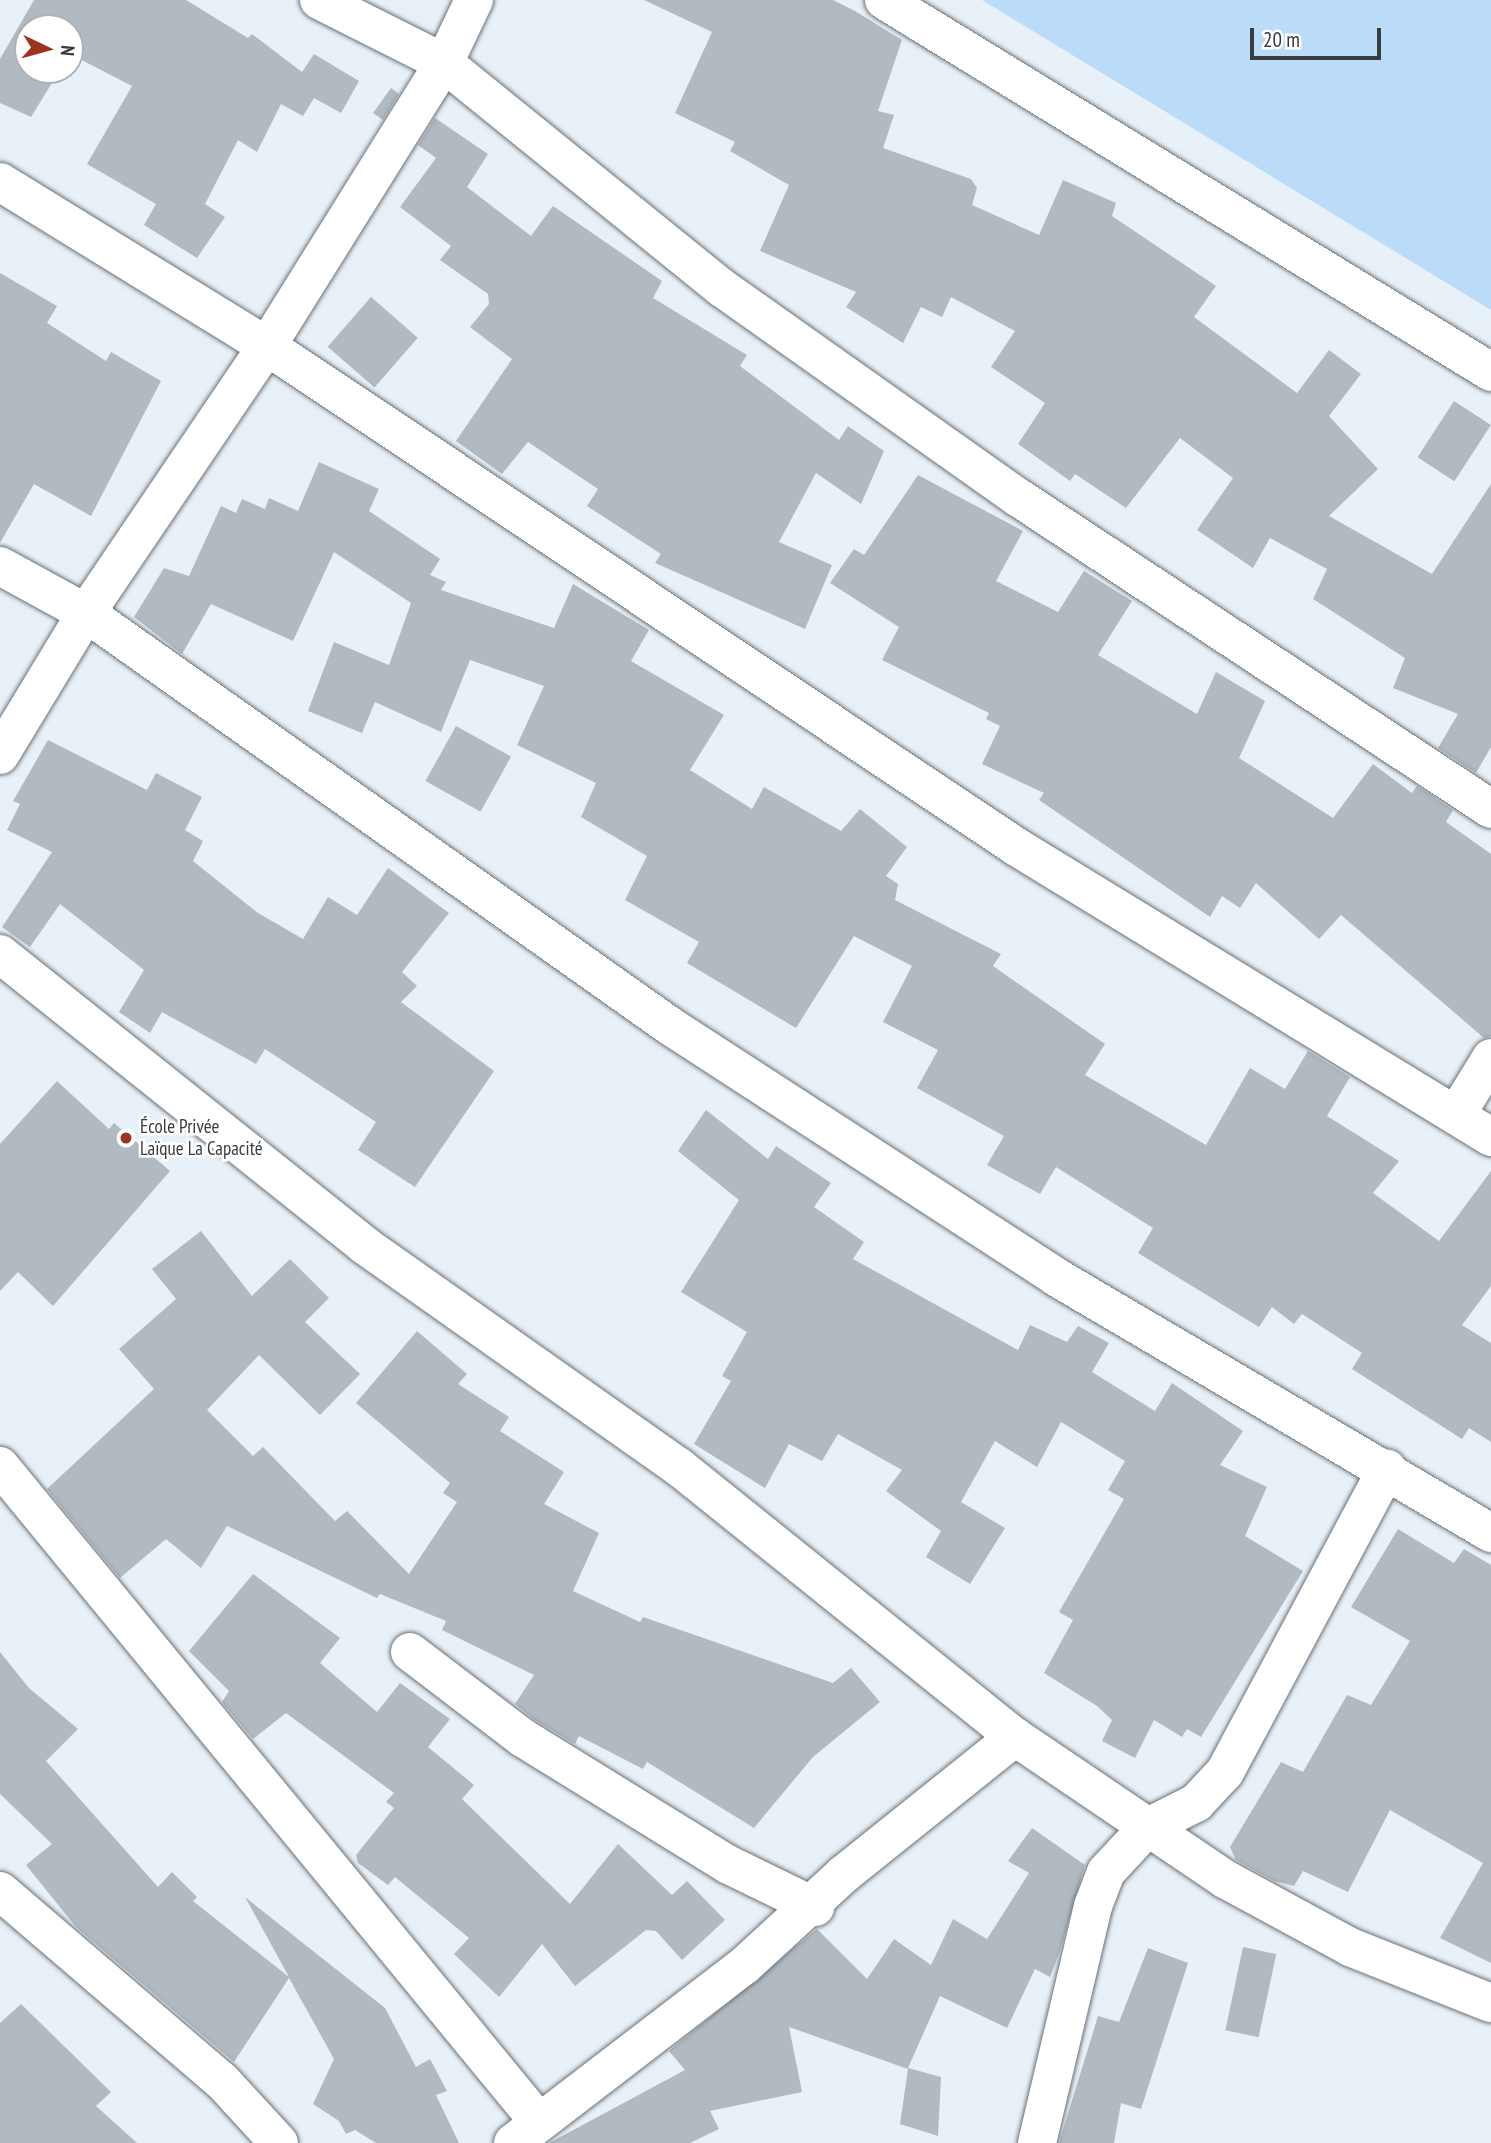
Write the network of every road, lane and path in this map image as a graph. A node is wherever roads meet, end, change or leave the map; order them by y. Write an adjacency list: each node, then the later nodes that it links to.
1 (319, 0): 4 (street)
2 (474, 0): 4 (street)
3 (884, 0): 7 (street)
4 (444, 63): 6 (street); 11 (street)
5 (0, 182): 6 (street)
6 (267, 346): 9 (street); 14 (street)
7 (1491, 372)
8 (0, 566): 9 (street)
9 (86, 613): 10 (street); 17 (street)
10 (0, 755)
11 (1491, 809)
12 (0, 954): 20 (street)
13 (1491, 1058): 14 (street)
14 (1456, 1115): 15 (street)
15 (1491, 1137)
16 (0, 1466): 25 (street)
17 (1387, 1468): 18 (street); 21 (street)
18 (1491, 1532)
19 (410, 1652): 23 (street)
20 (1015, 1737): 21 (street); 23 (street)
21 (1148, 1827): 24 (street); 27 (street)
22 (0, 1891): 26 (street)
23 (815, 1907): 25 (street)
24 (1491, 2003)
25 (526, 2132)
26 (279, 2143)
27 (1037, 2143)

